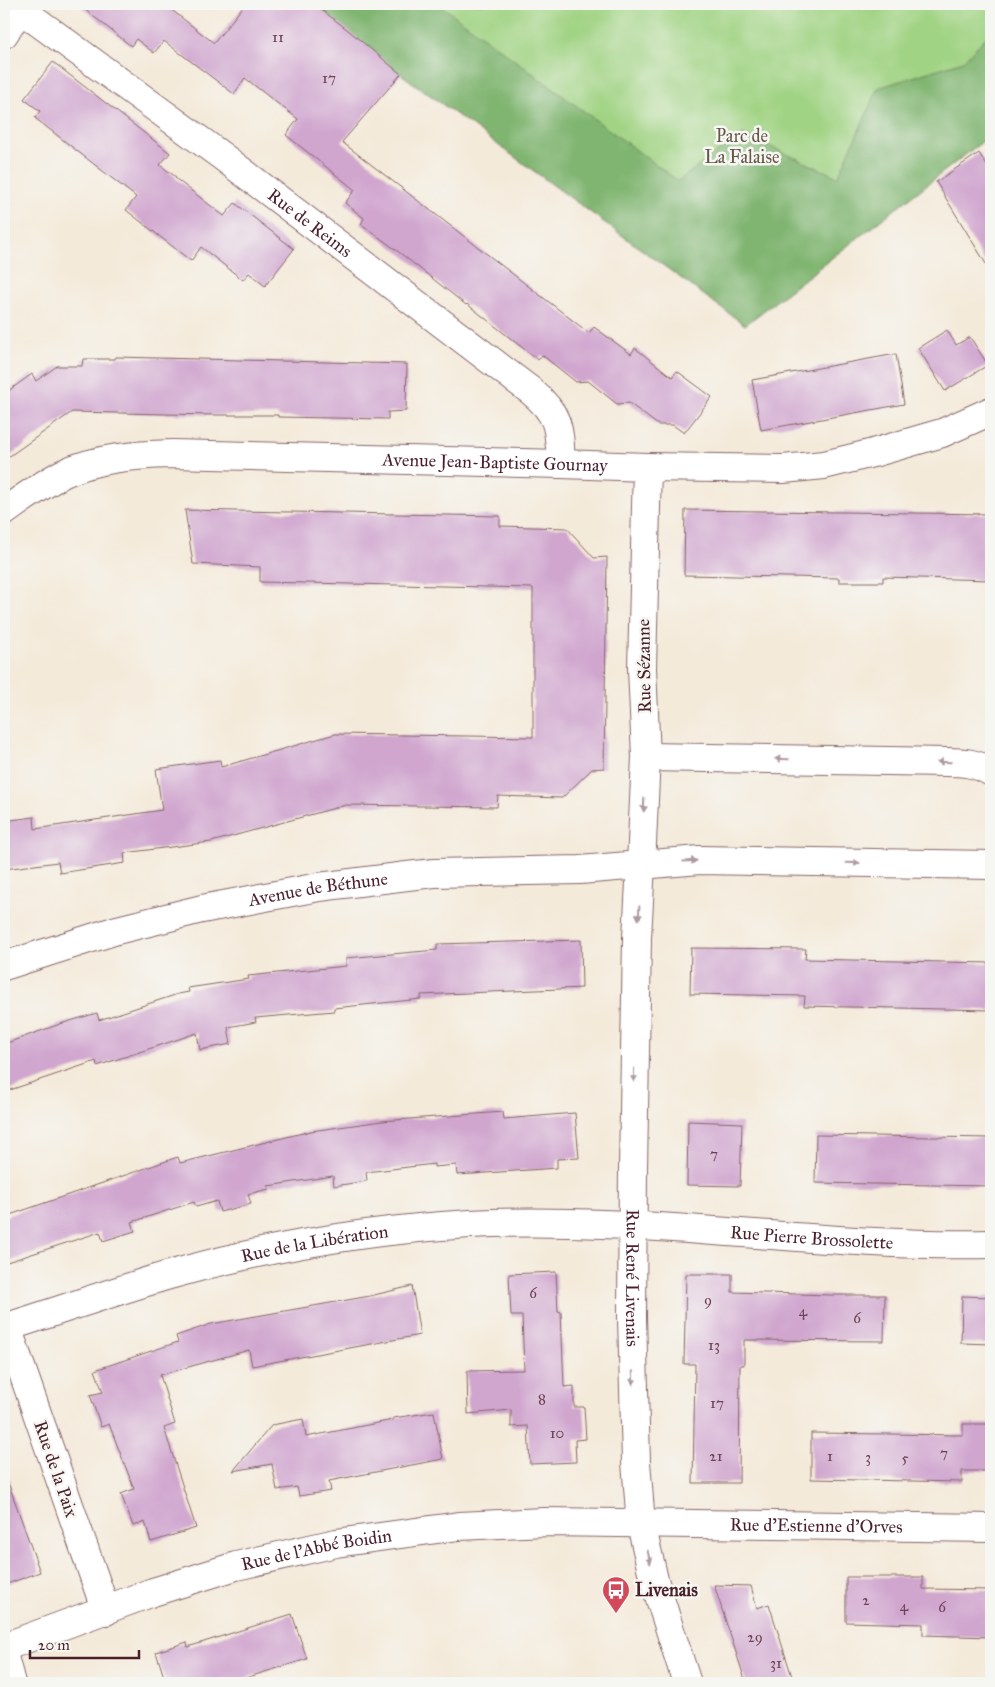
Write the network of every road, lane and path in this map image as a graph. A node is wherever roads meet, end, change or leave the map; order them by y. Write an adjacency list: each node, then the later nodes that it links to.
1 (4, 34): 3 (street, Rue de Reims)
2 (991, 411): 4 (street, Avenue Jean-Baptiste Gournay)
3 (561, 464): 4 (street, Avenue Jean-Baptiste Gournay); 5 (street, Avenue Jean-Baptiste Gournay)
4 (647, 468): 6 (street, Rue Sézanne)
5 (4, 512)
6 (646, 757): 7 (street, one-way to 6); 8 (street, Rue Sézanne, one-way to 8)
7 (991, 772)
8 (642, 864): 9 (street, Avenue de Béthune, one-way to 9); 10 (street, Avenue de Béthune); 11 (street, Rue René Livenais, one-way to 11)
9 (989, 864)
10 (4, 966)
11 (633, 1225): 12 (street, Rue Pierre Brossolette); 13 (street, Rue de la Libération); 14 (street, Rue René Livenais, one-way to 14)
12 (991, 1244)
13 (7, 1327): 16 (street, Rue de la Paix)
14 (641, 1524): 15 (street, Rue d'Estienne d'Orves); 16 (street, Rue de l'Abbé Boidin); 20 (street, Rue René Livenais, one-way to 20)
15 (991, 1528)
16 (106, 1611): 17 (street, Rue de l'Abbé Boidin)
17 (4, 1647)
18 (4, 1657): 19 (street)
19 (11, 1683)
20 (687, 1683)

